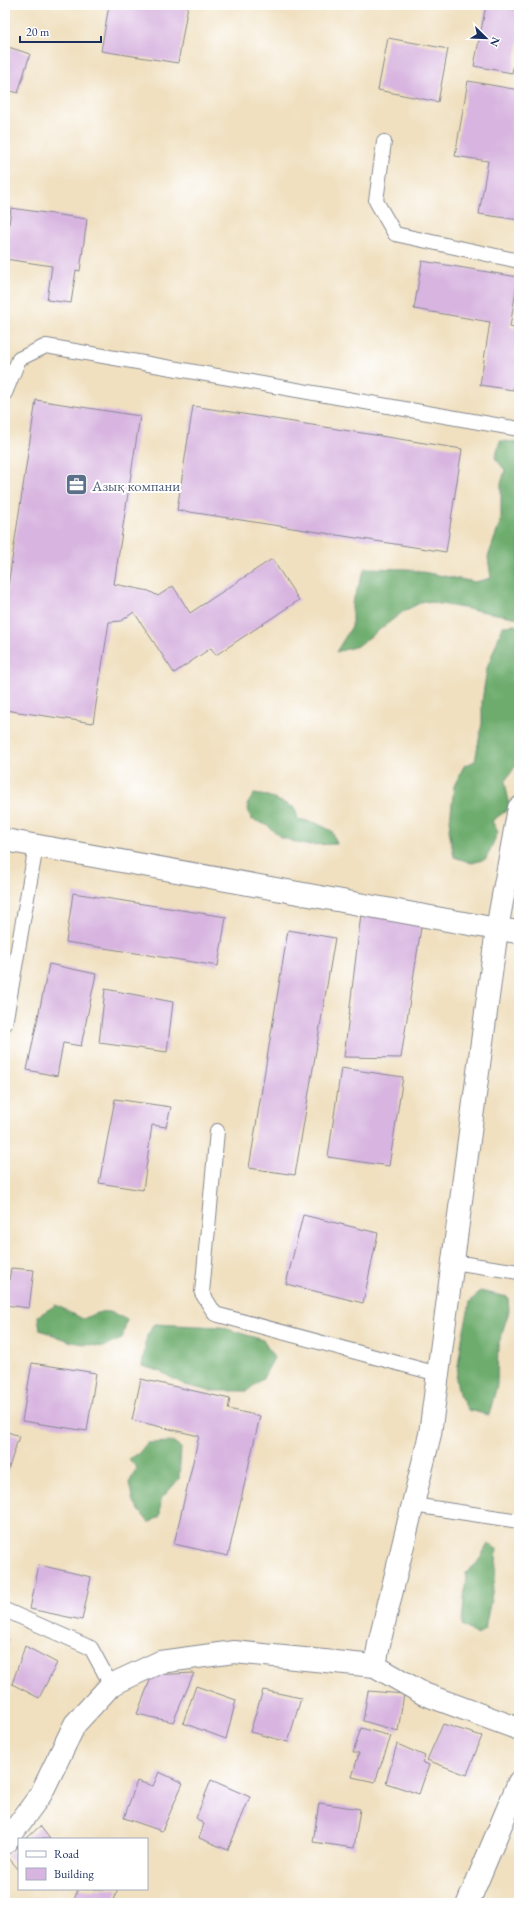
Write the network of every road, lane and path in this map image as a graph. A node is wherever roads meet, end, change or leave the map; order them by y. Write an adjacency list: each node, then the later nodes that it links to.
1 (384, 142): 2 (lane)
2 (519, 261)
3 (5, 393): 4 (lane)
4 (519, 429)
5 (519, 808): 8 (street)
6 (5, 840): 7 (street)
7 (36, 846): 8 (street); 10 (lane)
8 (498, 929): 9 (street); 12 (street)
9 (519, 932)
10 (5, 1024)
11 (216, 1132): 14 (lane)
12 (453, 1262): 13 (lane); 14 (street)
13 (519, 1272)
14 (438, 1374): 15 (street)
15 (413, 1505): 16 (lane); 18 (street)
16 (519, 1521)
17 (5, 1610): 19 (lane)
18 (375, 1666): 19 (street); 20 (street)
19 (111, 1686): 22 (street)
20 (519, 1729)
21 (519, 1782): 23 (street)
22 (5, 1843)
23 (468, 1903)

